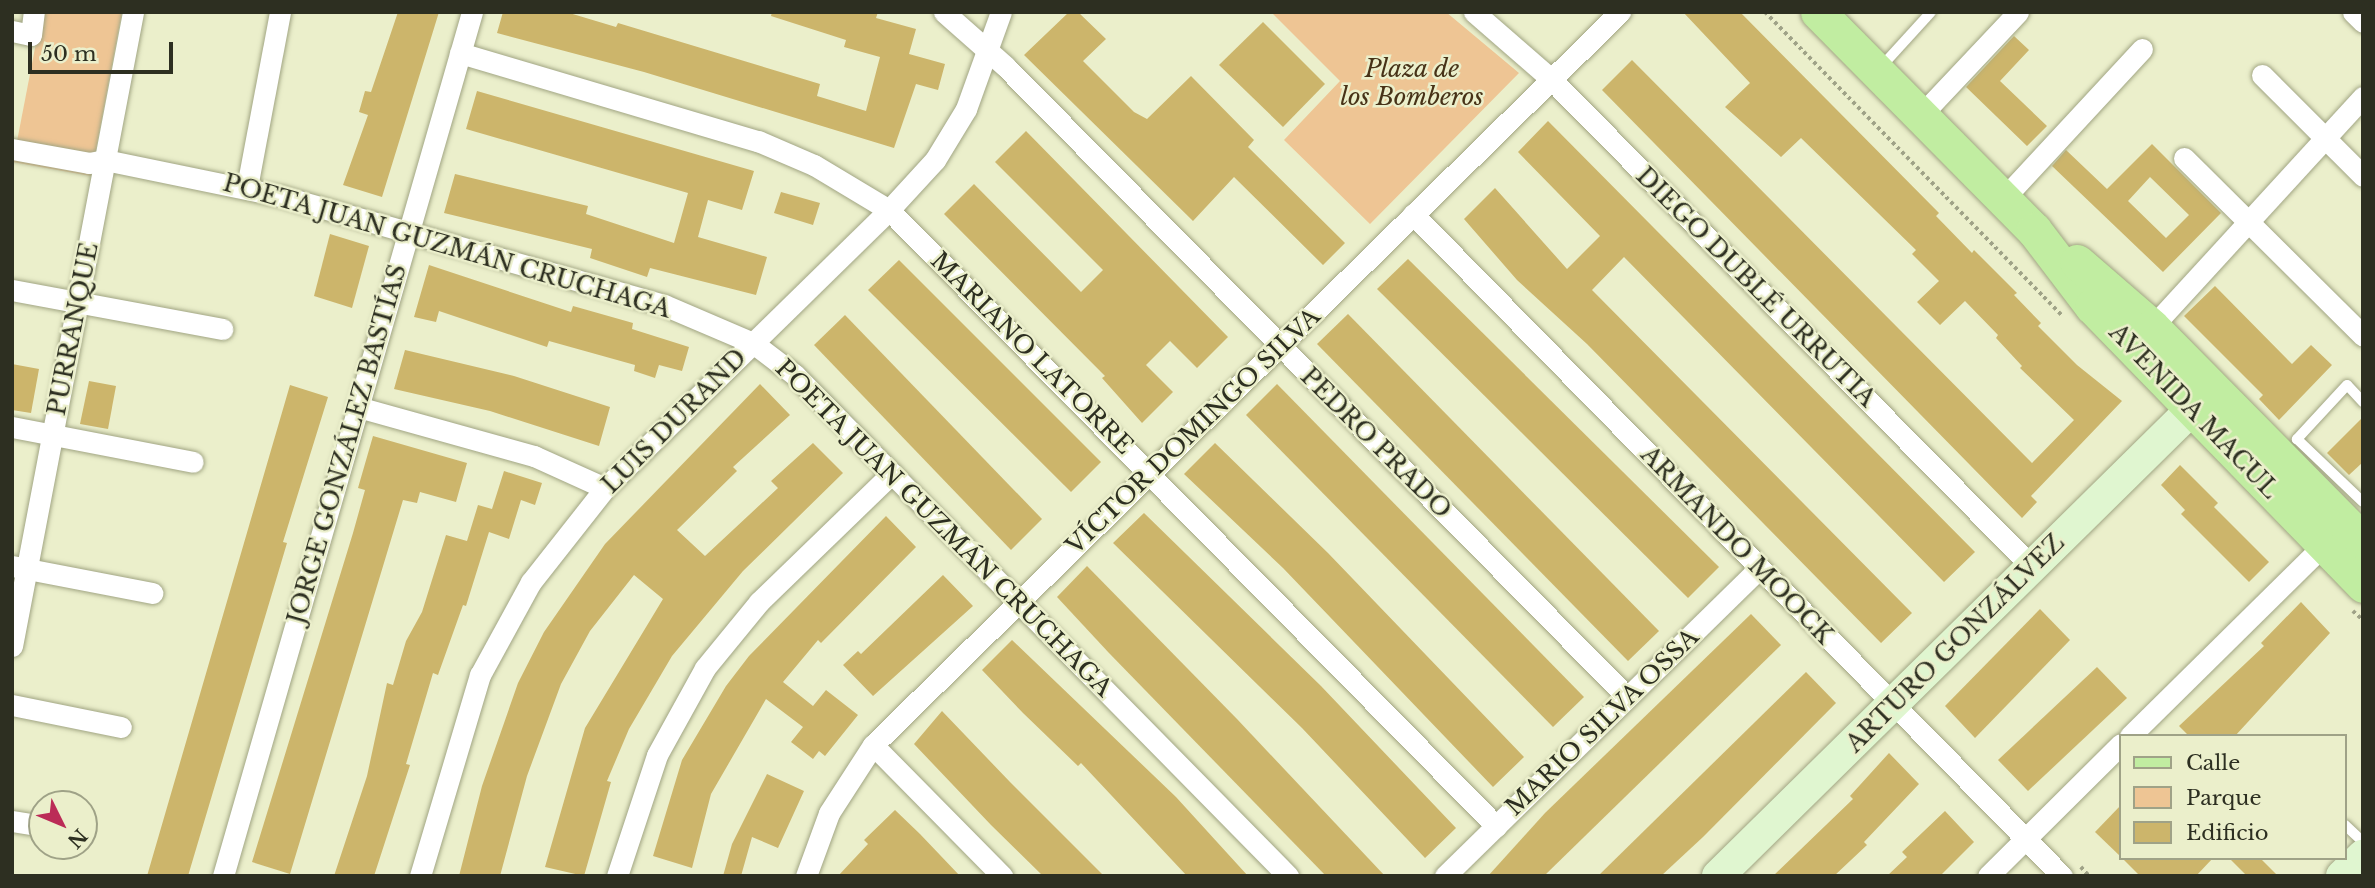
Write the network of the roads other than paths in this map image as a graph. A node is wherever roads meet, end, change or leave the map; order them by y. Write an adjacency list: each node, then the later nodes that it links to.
1 (34, 12): 14 (street)
2 (133, 12): 26 (street, PURRANQUE)
3 (280, 12): 28 (street)
4 (472, 12): 17 (street, JORGE GONZÁLEZ BASTÍAS)
5 (944, 12): 16 (street, PEDRO PRADO)
6 (1001, 12): 16 (street, LUIS DURAND)
7 (1474, 12): 20 (street, DIEGO DUBLÉ URRUTIA)
8 (1620, 12): 20 (street, VÍCTOR DOMINGO SILVA)
9 (1931, 12): 18 (lane)
10 (2018, 12): 22 (street)
11 (2353, 12): 13 (street)
12 (1821, 14): 18 (main road, AVENIDA MACUL)
13 (2363, 22)
14 (12, 32)
15 (2143, 49): 29 (street)
16 (989, 50): 30 (street, LUIS DURAND); 41 (street, PEDRO PRADO)
17 (460, 53): 30 (street, MARIANO LATORRE); 34 (street, JORGE GONZÁLEZ BASTÍAS)
18 (1878, 69): 22 (main road, AVENIDA MACUL)
19 (2262, 75): 23 (street)
20 (1551, 79): 31 (street, VÍCTOR DOMINGO SILVA); 57 (street, DIEGO DUBLÉ URRUTIA)
21 (2363, 97): 23 (street)
22 (1922, 114): 29 (main road, AVENIDA MACUL)
23 (2325, 138): 27 (street); 32 (street)
24 (12, 149): 26 (street, POETA JUAN GUZMÁN CRUCHAGA)
25 (2184, 158): 32 (street)
26 (105, 160): 28 (street, POETA JUAN GUZMÁN CRUCHAGA); 36 (street, PURRANQUE)
27 (2363, 176)
28 (247, 187): 34 (street, POETA JUAN GUZMÁN CRUCHAGA)
29 (2004, 198): 33 (main road, AVENIDA MACUL)
30 (889, 211): 40 (street, LUIS DURAND); 51 (street, MARIANO LATORRE)
31 (1413, 214): 41 (street, VÍCTOR DOMINGO SILVA); 58 (street, ARMANDO MOOCK)
32 (2249, 222): 37 (street); 39 (street)
33 (2034, 230): 37 (main road, AVENIDA MACUL); 44 (main road, AVENIDA MACUL)
34 (409, 231): 40 (street, POETA JUAN GUZMÁN CRUCHAGA); 43 (street, JORGE GONZÁLEZ BASTÍAS)
35 (12, 290): 36 (street)
36 (78, 302): 38 (street); 46 (street, PURRANQUE)
37 (2152, 327): 47 (main road, AVENIDA MACUL)
38 (222, 329)
39 (2363, 336)
40 (753, 343): 50 (street, POETA JUAN GUZMÁN CRUCHAGA); 52 (street, LUIS DURAND)
41 (1280, 346): 51 (street, VÍCTOR DOMINGO SILVA); 63 (street, PEDRO PRADO)
42 (2363, 402): 48 (lane)
43 (358, 407): 52 (street); 75 (street, JORGE GONZÁLEZ BASTÍAS)
44 (2191, 410): 55 (main road, AVENIDA MACUL); 57 (street, ARTURO GONZÁLVEZ)
45 (12, 427): 46 (street)
46 (52, 435): 49 (street); 56 (street, PURRANQUE)
47 (2259, 436): 48 (lane); 54 (main road, AVENIDA MACUL)
48 (2297, 439): 53 (lane)
49 (193, 462)
50 (892, 473): 61 (street, POETA JUAN GUZMÁN CRUCHAGA); 77 (street)
51 (1150, 473): 61 (street, VÍCTOR DOMINGO SILVA); 70 (street, MARIANO LATORRE)
52 (605, 488): 76 (street, LUIS DURAND)
53 (2363, 502)
54 (2363, 541)
55 (2324, 545): 59 (main road, AVENIDA MACUL); 67 (street)
56 (20, 567): 60 (street); 62 (street, PURRANQUE)
57 (2032, 567): 64 (street, ARTURO GONZÁLVEZ)
58 (1759, 568): 63 (street, MARIO SILVA OSSA); 64 (street, ARMANDO MOOCK)
59 (2363, 584)
60 (152, 593)
61 (1019, 602): 68 (street, VÍCTOR DOMINGO SILVA); 80 (street, POETA JUAN GUZMÁN CRUCHAGA)
62 (12, 646)
63 (1627, 697): 70 (street, MARIO SILVA OSSA)
64 (1893, 704): 72 (street, ARMANDO MOOCK); 82 (street, ARTURO GONZÁLVEZ)
65 (12, 705): 66 (street)
66 (121, 727)
67 (2132, 734)
68 (873, 745): 78 (street, VÍCTOR DOMINGO SILVA); 79 (street)
69 (2120, 745): 72 (street)
70 (1496, 826): 81 (street, MARIO SILVA OSSA)
71 (2347, 827): 73 (lane)
72 (2025, 839): 83 (street); 84 (street, ARMANDO MOOCK)
73 (2363, 842)
74 (2363, 856): 85 (street)
75 (223, 876)
76 (420, 876)
77 (617, 876)
78 (806, 876)
79 (1002, 876)
80 (1288, 876)
81 (1446, 876)
82 (1718, 876)
83 (1987, 876)
84 (2062, 876)
85 (2342, 876)

